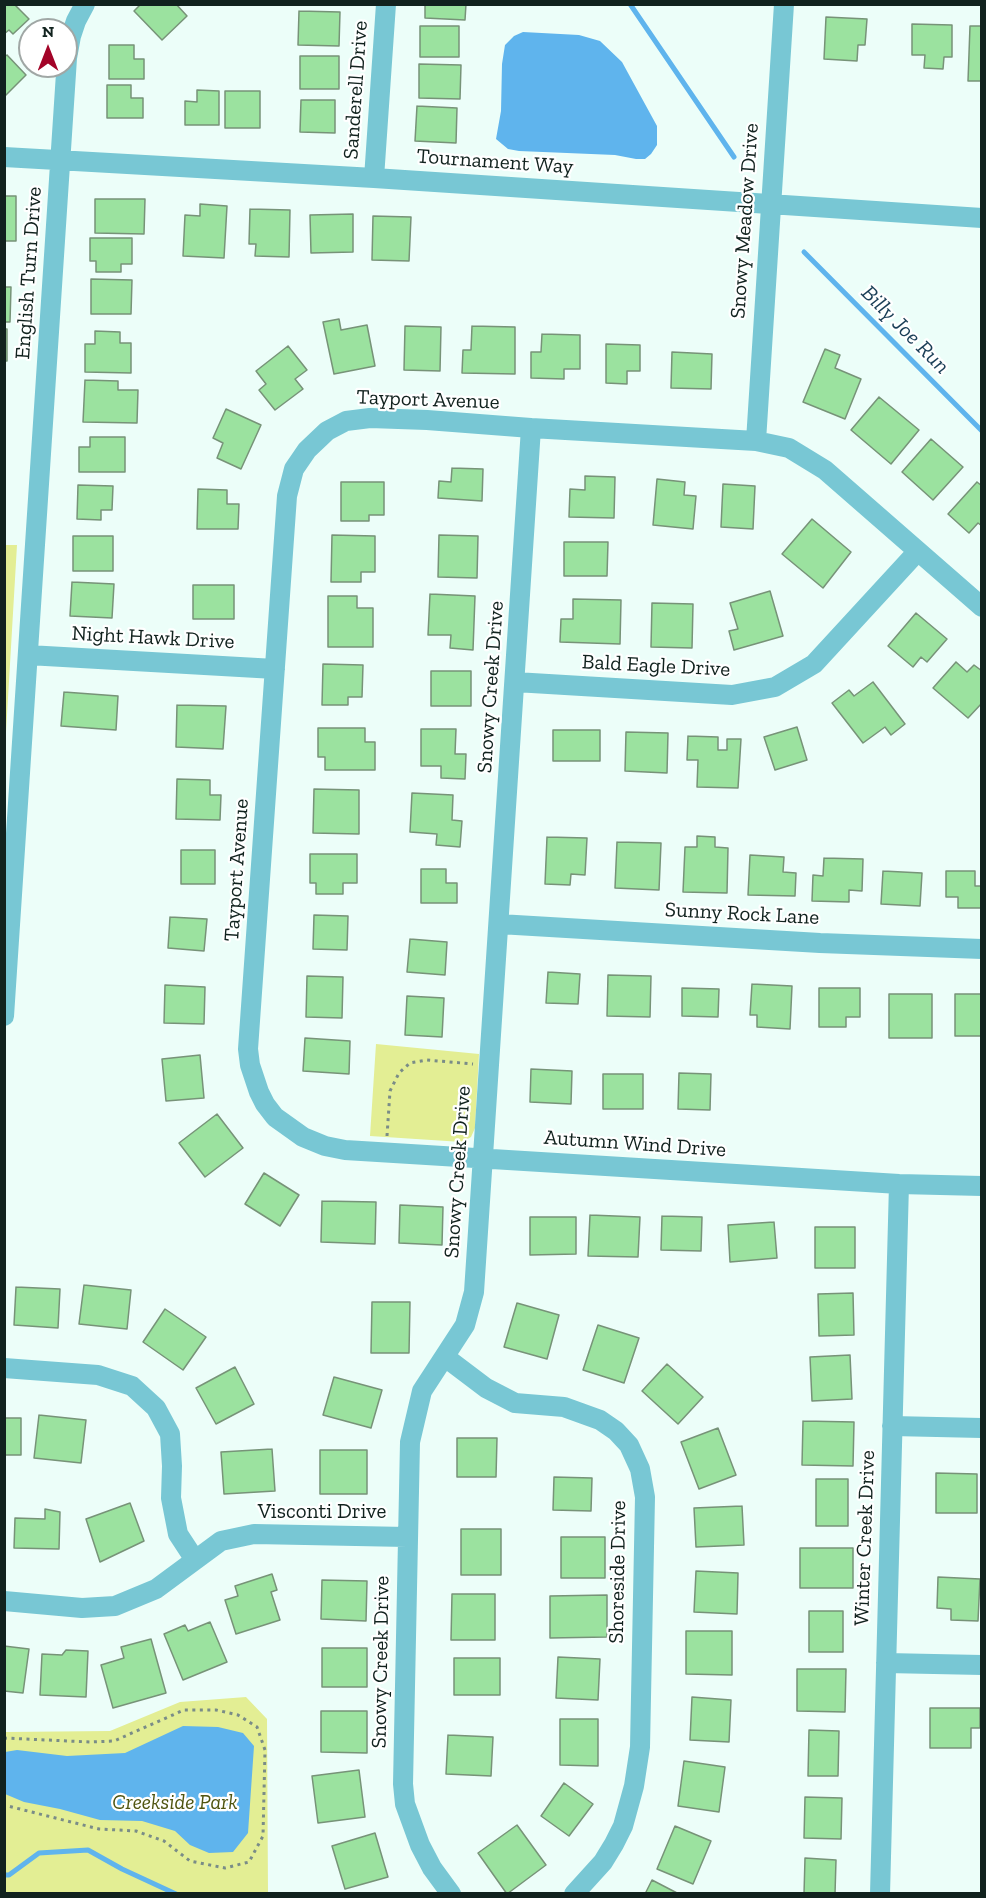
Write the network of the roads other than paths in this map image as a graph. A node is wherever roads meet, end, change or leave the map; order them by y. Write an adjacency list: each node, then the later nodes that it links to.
1 (85, 4): 5 (street, English Turn Drive)
2 (386, 4): 6 (street, Sanderell Drive)
3 (784, 4): 7 (street, Snowy Meadow Drive)
4 (4, 157): 5 (street, Tournament Way)
5 (61, 160): 6 (street, Tournament Way); 13 (street, English Turn Drive)
6 (374, 178): 7 (street, Tournament Way)
7 (771, 204): 8 (street, Tournament Way); 10 (street, Snowy Meadow Drive)
8 (981, 218)
9 (531, 428): 10 (street, Tayport Avenue); 14 (street, Tayport Avenue); 15 (street, Snowy Creek Drive)
10 (756, 441): 11 (street, Tayport Avenue)
11 (918, 551): 12 (street, Tayport Avenue); 15 (street, Bald Eagle Drive)
12 (981, 607)
13 (28, 655): 14 (street, Night Hawk Drive); 16 (street, English Turn Drive)
14 (275, 669): 21 (street, Tayport Avenue)
15 (515, 682): 17 (street, Snowy Creek Drive)
16 (12, 774): 19 (street, English Turn Drive)
17 (499, 924): 18 (street, Sunny Rock Lane); 22 (street, Snowy Creek Drive)
18 (981, 949)
19 (6, 955): 20 (street, English Turn Drive)
20 (4, 1016)
21 (290, 1129): 22 (street, Autumn Wind Drive)
22 (483, 1158): 23 (street, Autumn Wind Drive); 25 (street, Snowy Creek Drive)
23 (899, 1184): 24 (street, Autumn Wind Drive); 27 (street, Winter Creek Drive)
24 (981, 1186)
25 (445, 1357): 29 (street, Snowy Creek Drive); 35 (street, Shoreside Drive)
26 (4, 1368): 30 (street)
27 (892, 1426): 28 (street); 32 (street, Winter Creek Drive)
28 (981, 1428)
29 (407, 1536): 30 (street, Visconti Drive); 34 (street, Snowy Creek Drive)
30 (195, 1560): 31 (street, Visconti Drive)
31 (4, 1601)
32 (886, 1663): 33 (street); 36 (street, Winter Creek Drive)
33 (981, 1665)
34 (451, 1893)
35 (574, 1893)
36 (880, 1893)

